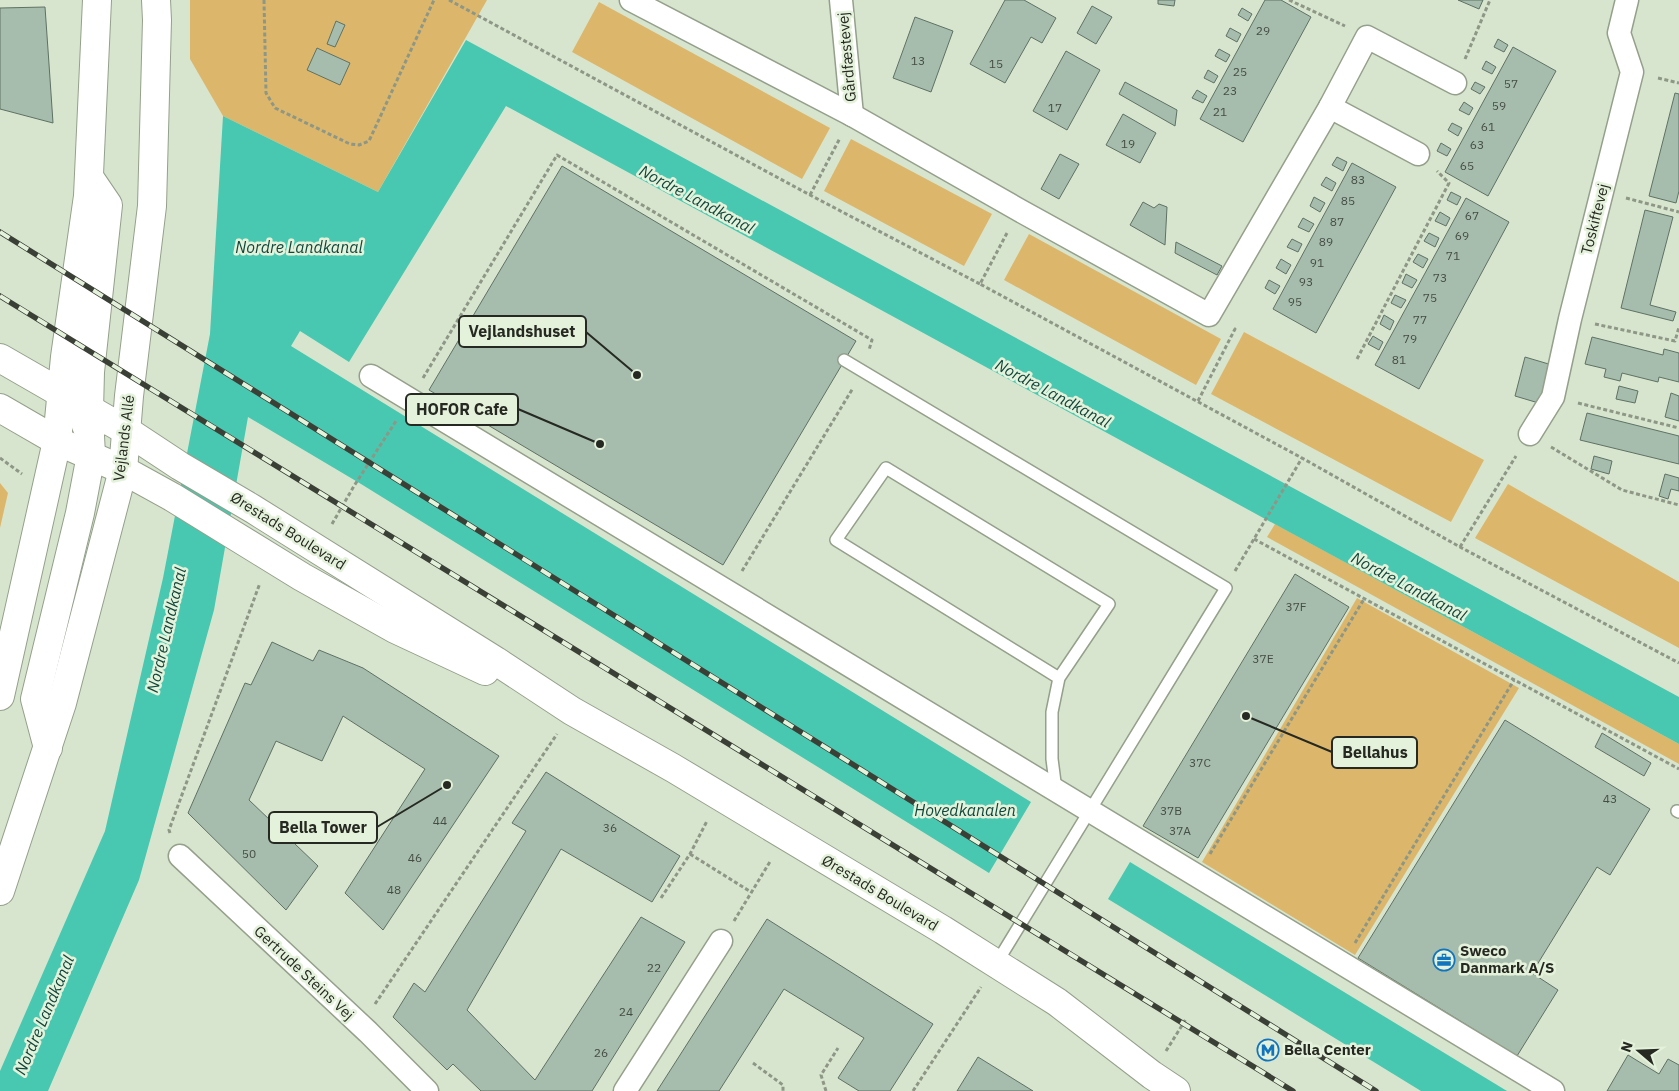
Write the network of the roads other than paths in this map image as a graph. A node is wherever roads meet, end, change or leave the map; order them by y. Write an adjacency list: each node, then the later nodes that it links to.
1 (97, 0): 10 (street)
2 (156, 0): 17 (street, Vejlands Allé)
3 (631, 0): 8 (street)
4 (841, 0): 8 (street, Gårdfæstevej)
5 (1627, 0): 18 (street, Toskiftevej)
6 (1454, 83): 7 (street)
7 (1330, 108): 8 (street); 9 (street)
8 (852, 115)
9 (1418, 154)
10 (89, 177): 14 (street); 16 (street)
11 (0, 358): 14 (street, Ørestads Boulevard)
12 (844, 360): 27 (lane)
13 (371, 376): 26 (street)
14 (62, 395): 16 (street, Ørestads Boulevard); 19 (street); 20 (street)
15 (0, 408): 19 (street, Ørestads Boulevard)
16 (89, 410): 17 (street, Ørestads Boulevard); 21 (street)
17 (126, 431): 21 (street, Vejlands Allé); 24 (street, Ørestads Boulevard)
18 (1530, 434)
19 (57, 441): 20 (street, Ørestads Boulevard); 23 (street)
20 (91, 455): 21 (street, Ørestads Boulevard); 25 (street)
21 (123, 470): 24 (street, Ørestads Boulevard); 25 (street, Vejlands Allé)
22 (1059, 678): 22 (lane); 26 (lane)
23 (0, 696)
24 (572, 711): 31 (street, Ørestads Boulevard)
25 (48, 748): 29 (street, Vejlands Allé)
26 (1056, 790): 27 (street)
27 (1089, 810): 31 (lane); 35 (street)
28 (180, 856): 32 (street, Gertrude Steins Vej)
29 (0, 891)
30 (721, 941): 33 (street)
31 (996, 964): 34 (street, Ørestads Boulevard)
32 (427, 1091)
33 (625, 1091)
34 (1176, 1091)
35 (1552, 1091)

